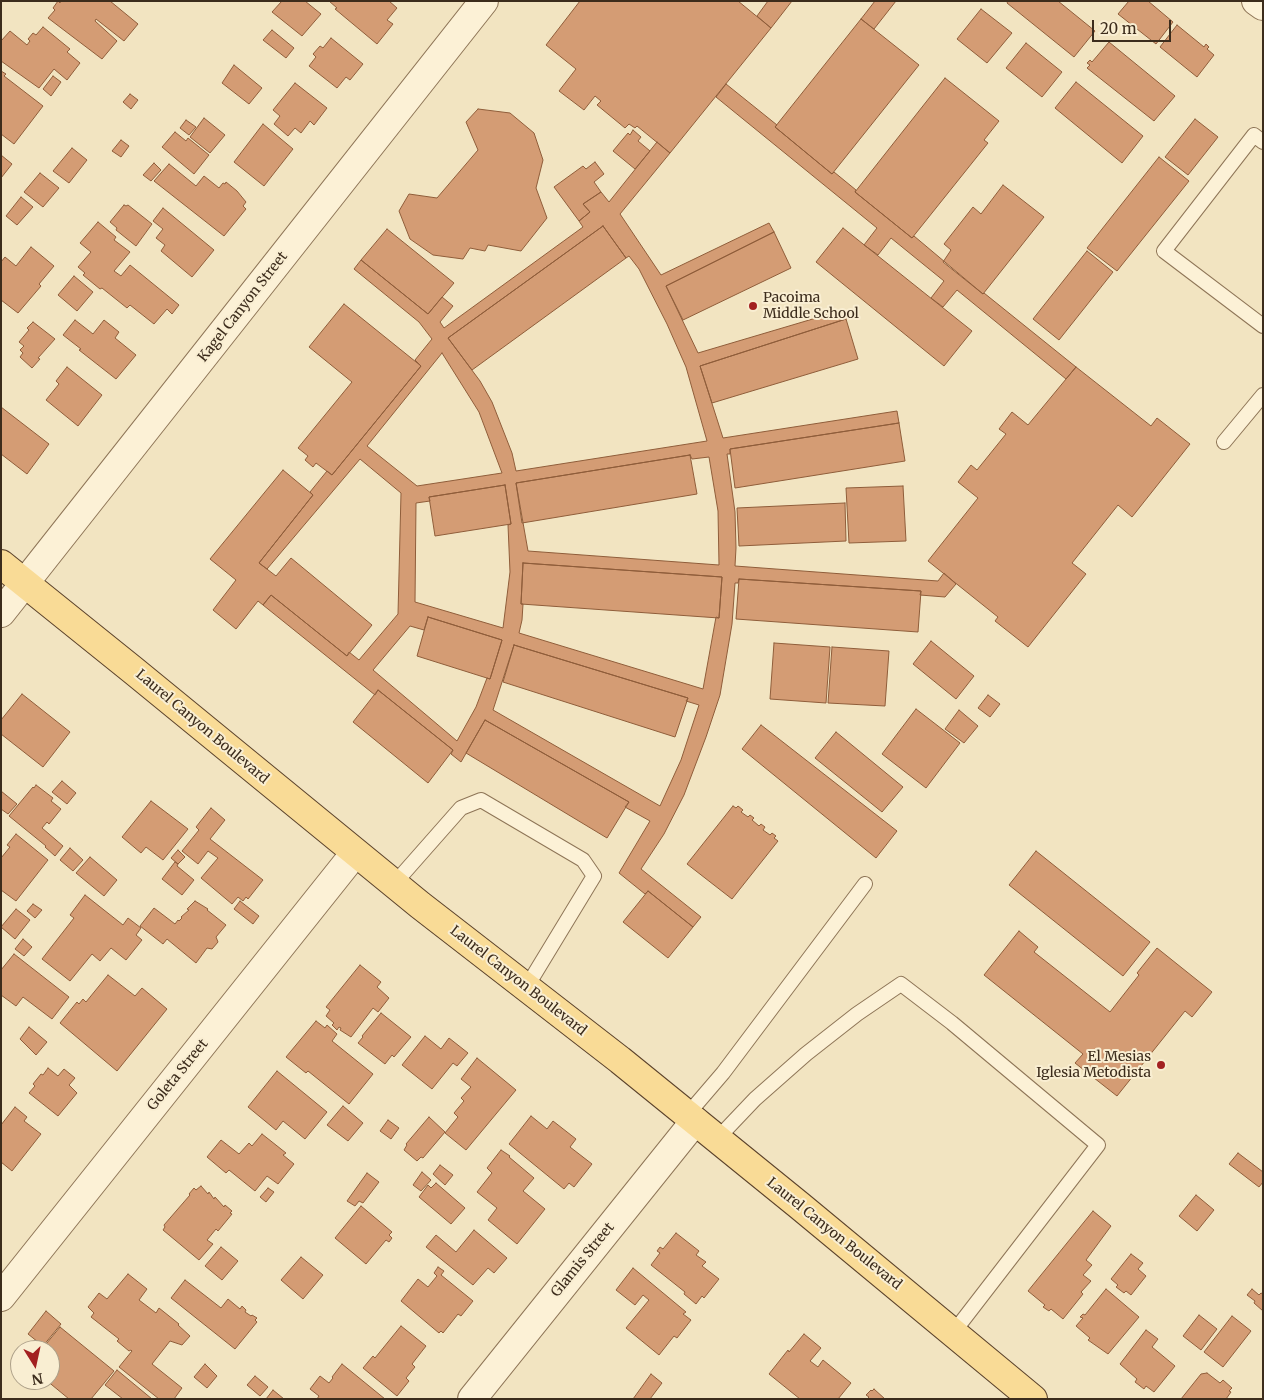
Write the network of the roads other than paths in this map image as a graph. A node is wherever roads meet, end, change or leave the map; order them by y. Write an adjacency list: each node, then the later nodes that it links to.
1 (484, 1): 9 (street, Kagel Canyon Street)
2 (1256, 1): 3 (street)
3 (1263, 6)
4 (1263, 142): 5 (lane)
5 (1263, 326)
6 (1263, 395): 7 (lane)
7 (1224, 442)
8 (1, 564): 9 (main road, Laurel Canyon Boulevard)
9 (25, 583): 10 (street, Kagel Canyon Street); 11 (main road, Laurel Canyon Boulevard)
10 (1, 613)
11 (355, 853): 12 (main road, Laurel Canyon Boulevard); 17 (street, Goleta Street)
12 (394, 884): 14 (main road, Laurel Canyon Boulevard); 14 (lane)
13 (865, 884): 15 (lane)
14 (526, 988): 15 (main road, Laurel Canyon Boulevard)
15 (691, 1118): 16 (main road, Laurel Canyon Boulevard); 19 (street, Glamis Street)
16 (717, 1139): 18 (main road, Laurel Canyon Boulevard); 18 (lane)
17 (1, 1296)
18 (954, 1333): 20 (main road, Laurel Canyon Boulevard)
19 (472, 1399)
20 (1033, 1399)

